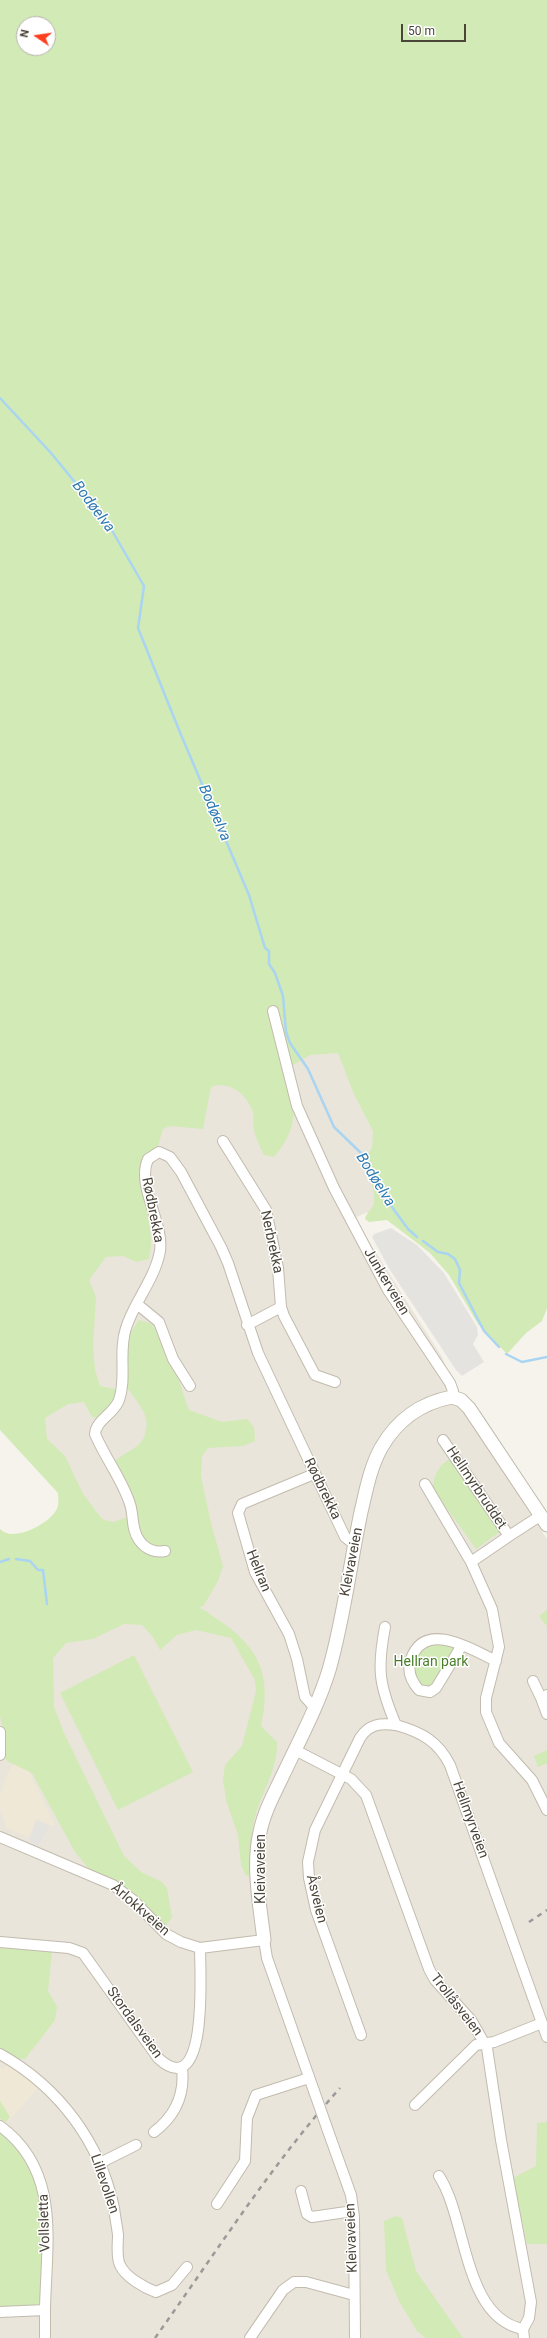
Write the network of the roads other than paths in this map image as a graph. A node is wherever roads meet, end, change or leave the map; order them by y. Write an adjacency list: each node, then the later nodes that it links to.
1 (273, 1011): 8 (street, Junkerveien)
2 (222, 1141): 4 (street, Nerbrekka)
3 (137, 1304): 5 (street, Rødbrekka); 7 (street); 15 (street, Rødbrekka)
4 (281, 1308): 5 (street); 6 (street, Nerbrekka)
5 (247, 1325): 10 (street, Rødbrekka)
6 (335, 1382)
7 (190, 1386)
8 (452, 1397): 12 (street); 14 (street, Kleivaveien)
9 (443, 1440): 13 (street, Hellmyrbruddet)
10 (314, 1474): 14 (street, Rødbrekka); 22 (street, Hellran)
11 (425, 1484): 16 (street)
12 (544, 1520): 13 (street, Hellmyrbruddet)
13 (509, 1536): 16 (street, Hellmyrbruddet)
14 (354, 1544): 22 (street, Kleivaveien)
15 (165, 1551)
16 (471, 1562): 19 (street)
17 (385, 1627): 24 (street)
18 (462, 1645): 18 (street); 19 (street)
19 (496, 1661): 29 (street)
20 (533, 1681): 21 (street)
21 (544, 1697): 23 (street)
22 (315, 1708): 26 (street, Kleivaveien)
23 (547, 1714)
24 (396, 1725): 28 (street, Åsveien); 34 (street, Hellmyrveien)
25 (0, 1732): 27 (street)
26 (295, 1750): 28 (street, Trollåsveien); 31 (street, Kleivaveien)
27 (0, 1755)
28 (341, 1773): 35 (street, Åsveien); 37 (street, Trollåsveien)
29 (547, 1810)
30 (0, 1837): 33 (street, Årlokkveien)
31 (264, 1940): 33 (street, Årlokkveien); 40 (street, Kleivaveien)
32 (0, 1942): 39 (street, Stordalsveien)
33 (200, 1948): 39 (street)
34 (542, 2023): 36 (street, Hellmyrveien); 37 (street)
35 (361, 2035)
36 (547, 2037)
37 (485, 2042): 41 (street); 54 (street, Trollåsveien)
38 (0, 2054): 45 (street, Lillevollen)
39 (182, 2068): 43 (street)
40 (309, 2078): 48 (street); 49 (street, Kleivaveien, bridge)
41 (415, 2105)
42 (0, 2126): 52 (street, Vollsletta)
43 (154, 2132)
44 (136, 2145): 45 (street)
45 (100, 2163): 50 (street, Lillevollen)
46 (439, 2176): 54 (street, Trollåsveien)
47 (301, 2191): 49 (street)
48 (217, 2204)
49 (353, 2211): 51 (street, Kleivaveien)
50 (187, 2267)
51 (354, 2295): 56 (street); 57 (street, Kleivaveien)
52 (45, 2310): 53 (street); 55 (street, Vollsletta)
53 (0, 2312)
54 (524, 2333)
55 (45, 2338)
56 (250, 2338)
57 (355, 2338)

